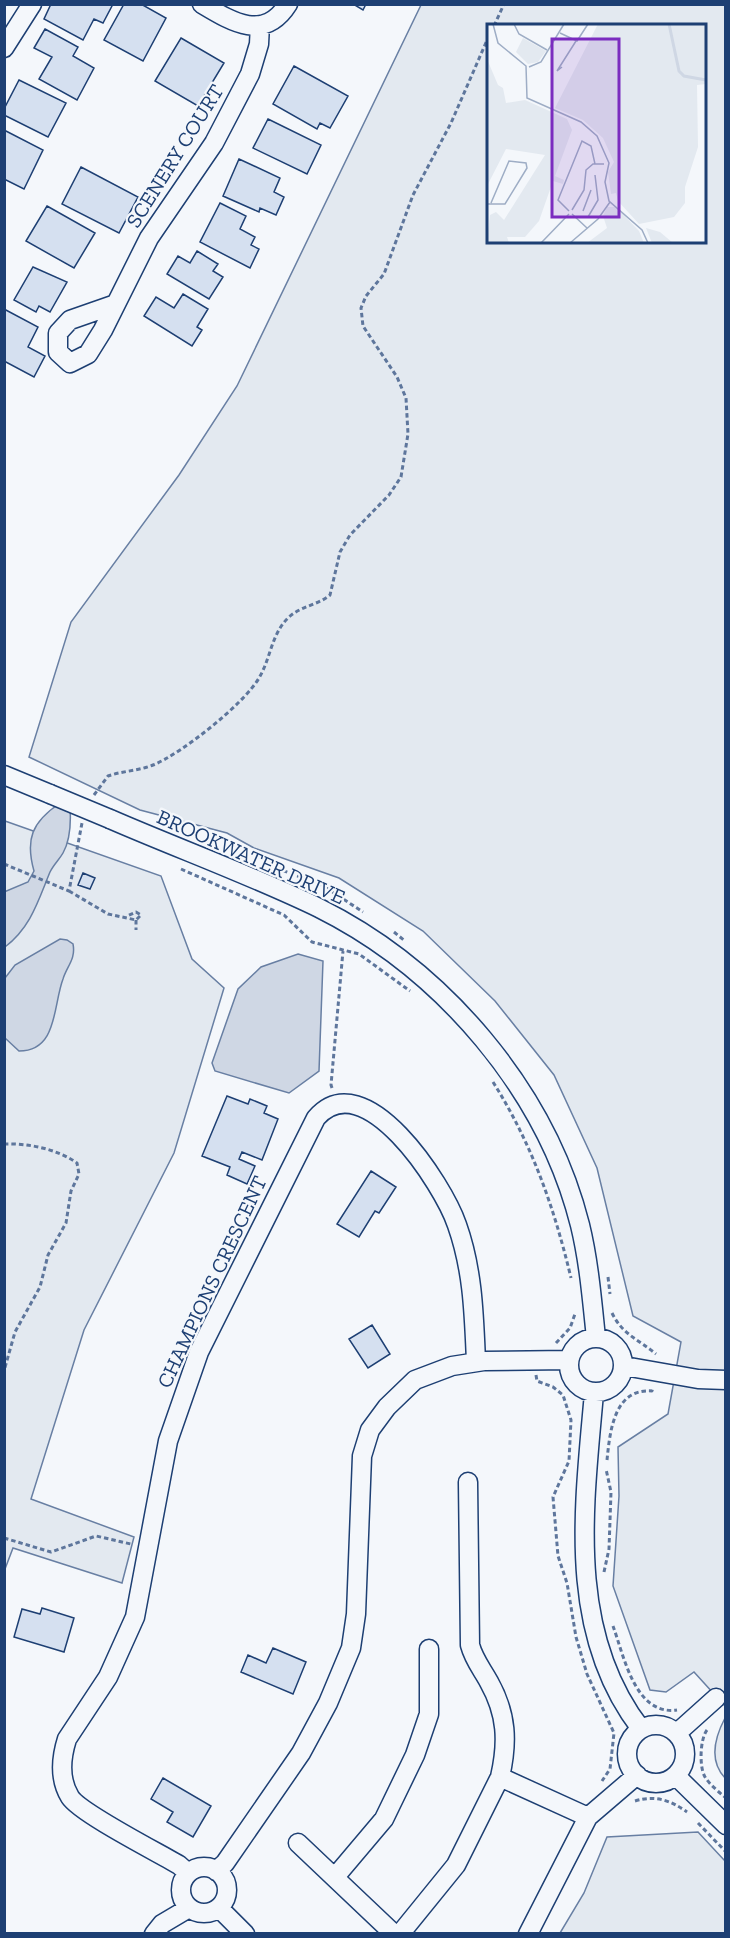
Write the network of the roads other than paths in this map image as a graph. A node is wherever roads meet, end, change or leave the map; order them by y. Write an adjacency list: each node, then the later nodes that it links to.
1 (32, 4): 5 (street)
2 (202, 4): 4 (street)
3 (288, 4): 4 (street)
4 (260, 25): 6 (street, SCENERY COURT)
5 (4, 48)
6 (113, 305)
7 (4, 775): 8 (street, BROOKWATER DRIVE, bridge)
8 (596, 1338): 9 (street); 11 (street)
9 (569, 1360): 10 (street); 13 (street)
10 (476, 1362): 25 (street); 26 (street, CHAMPIONS CRESCENT)
11 (624, 1366): 12 (street); 13 (street)
12 (726, 1380)
13 (594, 1393): 17 (street)
14 (468, 1482): 21 (street)
15 (429, 1649): 27 (street)
16 (716, 1698): 18 (street)
17 (641, 1730): 18 (street); 19 (street)
18 (676, 1733): 20 (street)
19 (637, 1775): 20 (street); 22 (street)
20 (676, 1776): 23 (street)
21 (500, 1777): 22 (street); 33 (street)
22 (588, 1817): 34 (street)
23 (726, 1826)
24 (298, 1843): 27 (street)
25 (216, 1871): 26 (street); 29 (street)
26 (188, 1873): 28 (street)
27 (334, 1877): 32 (street)
28 (189, 1908): 29 (street); 30 (street)
29 (219, 1908): 31 (street)
30 (154, 1934)
31 (245, 1934)
32 (394, 1934)
33 (400, 1934)
34 (528, 1934)

